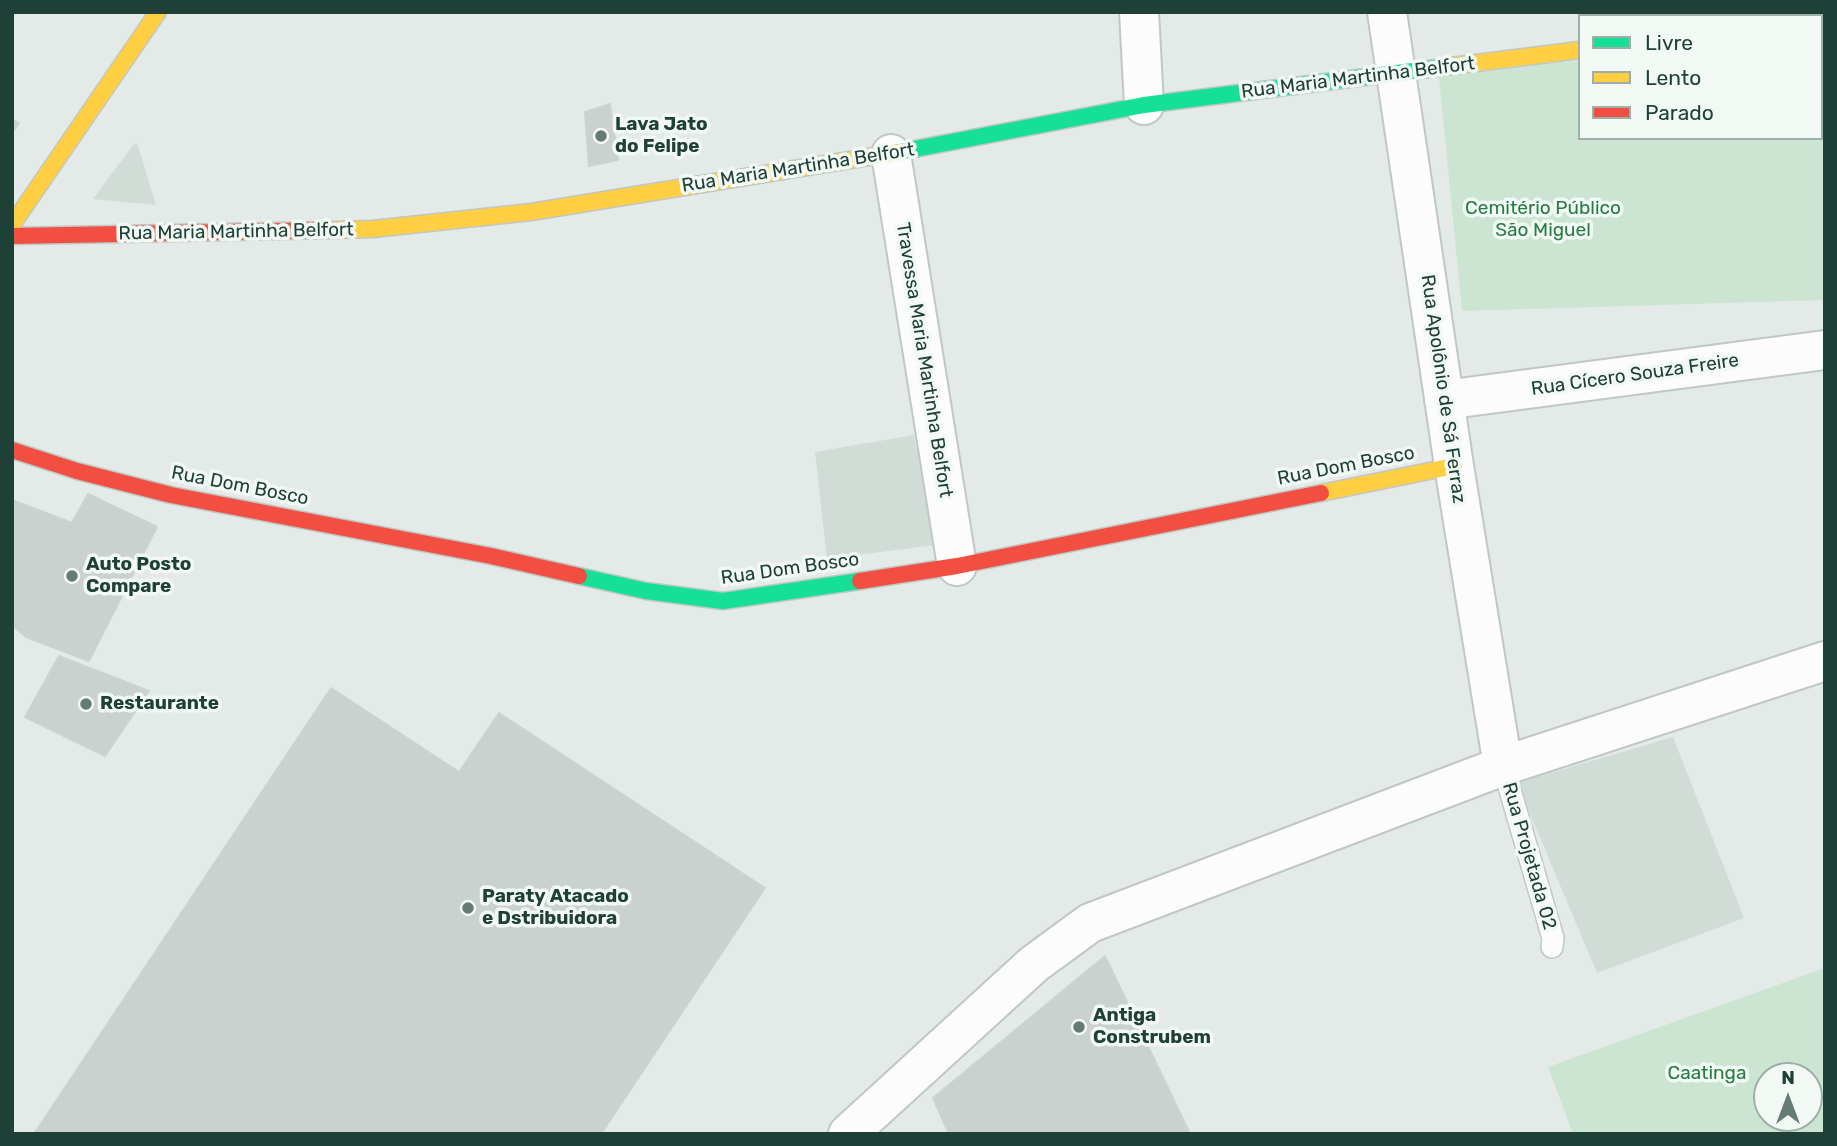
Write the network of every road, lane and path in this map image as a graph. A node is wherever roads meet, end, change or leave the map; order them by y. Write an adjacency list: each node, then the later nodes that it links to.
1 (158, 12): 8 (street)
2 (1139, 12): 6 (street)
3 (1387, 12): 5 (street, Rua Apolônio de Sá Ferraz)
4 (1578, 50): 5 (street, Rua Maria Martinha Belfort)
5 (1397, 74): 6 (street, Rua Maria Martinha Belfort); 11 (street, Rua Apolônio de Sá Ferraz)
6 (1144, 105): 7 (street, Rua Maria Martinha Belfort)
7 (891, 154): 9 (street, Rua Maria Martinha Belfort); 14 (street, Travessa Maria Martinha Belfort)
8 (12, 225)
9 (12, 236)
10 (1825, 350): 11 (street, Rua Cícero Souza Freire)
11 (1444, 400): 13 (street, Rua Apolônio de Sá Ferraz)
12 (12, 450): 14 (street, Rua Dom Bosco)
13 (1454, 466): 14 (street, Rua Dom Bosco); 16 (street, Rua Apolônio de Sá Ferraz)
14 (957, 566)
15 (1825, 661): 16 (street)
16 (1503, 766): 17 (lane, Rua Projetada 02); 18 (street)
17 (1552, 947)
18 (848, 1134)

